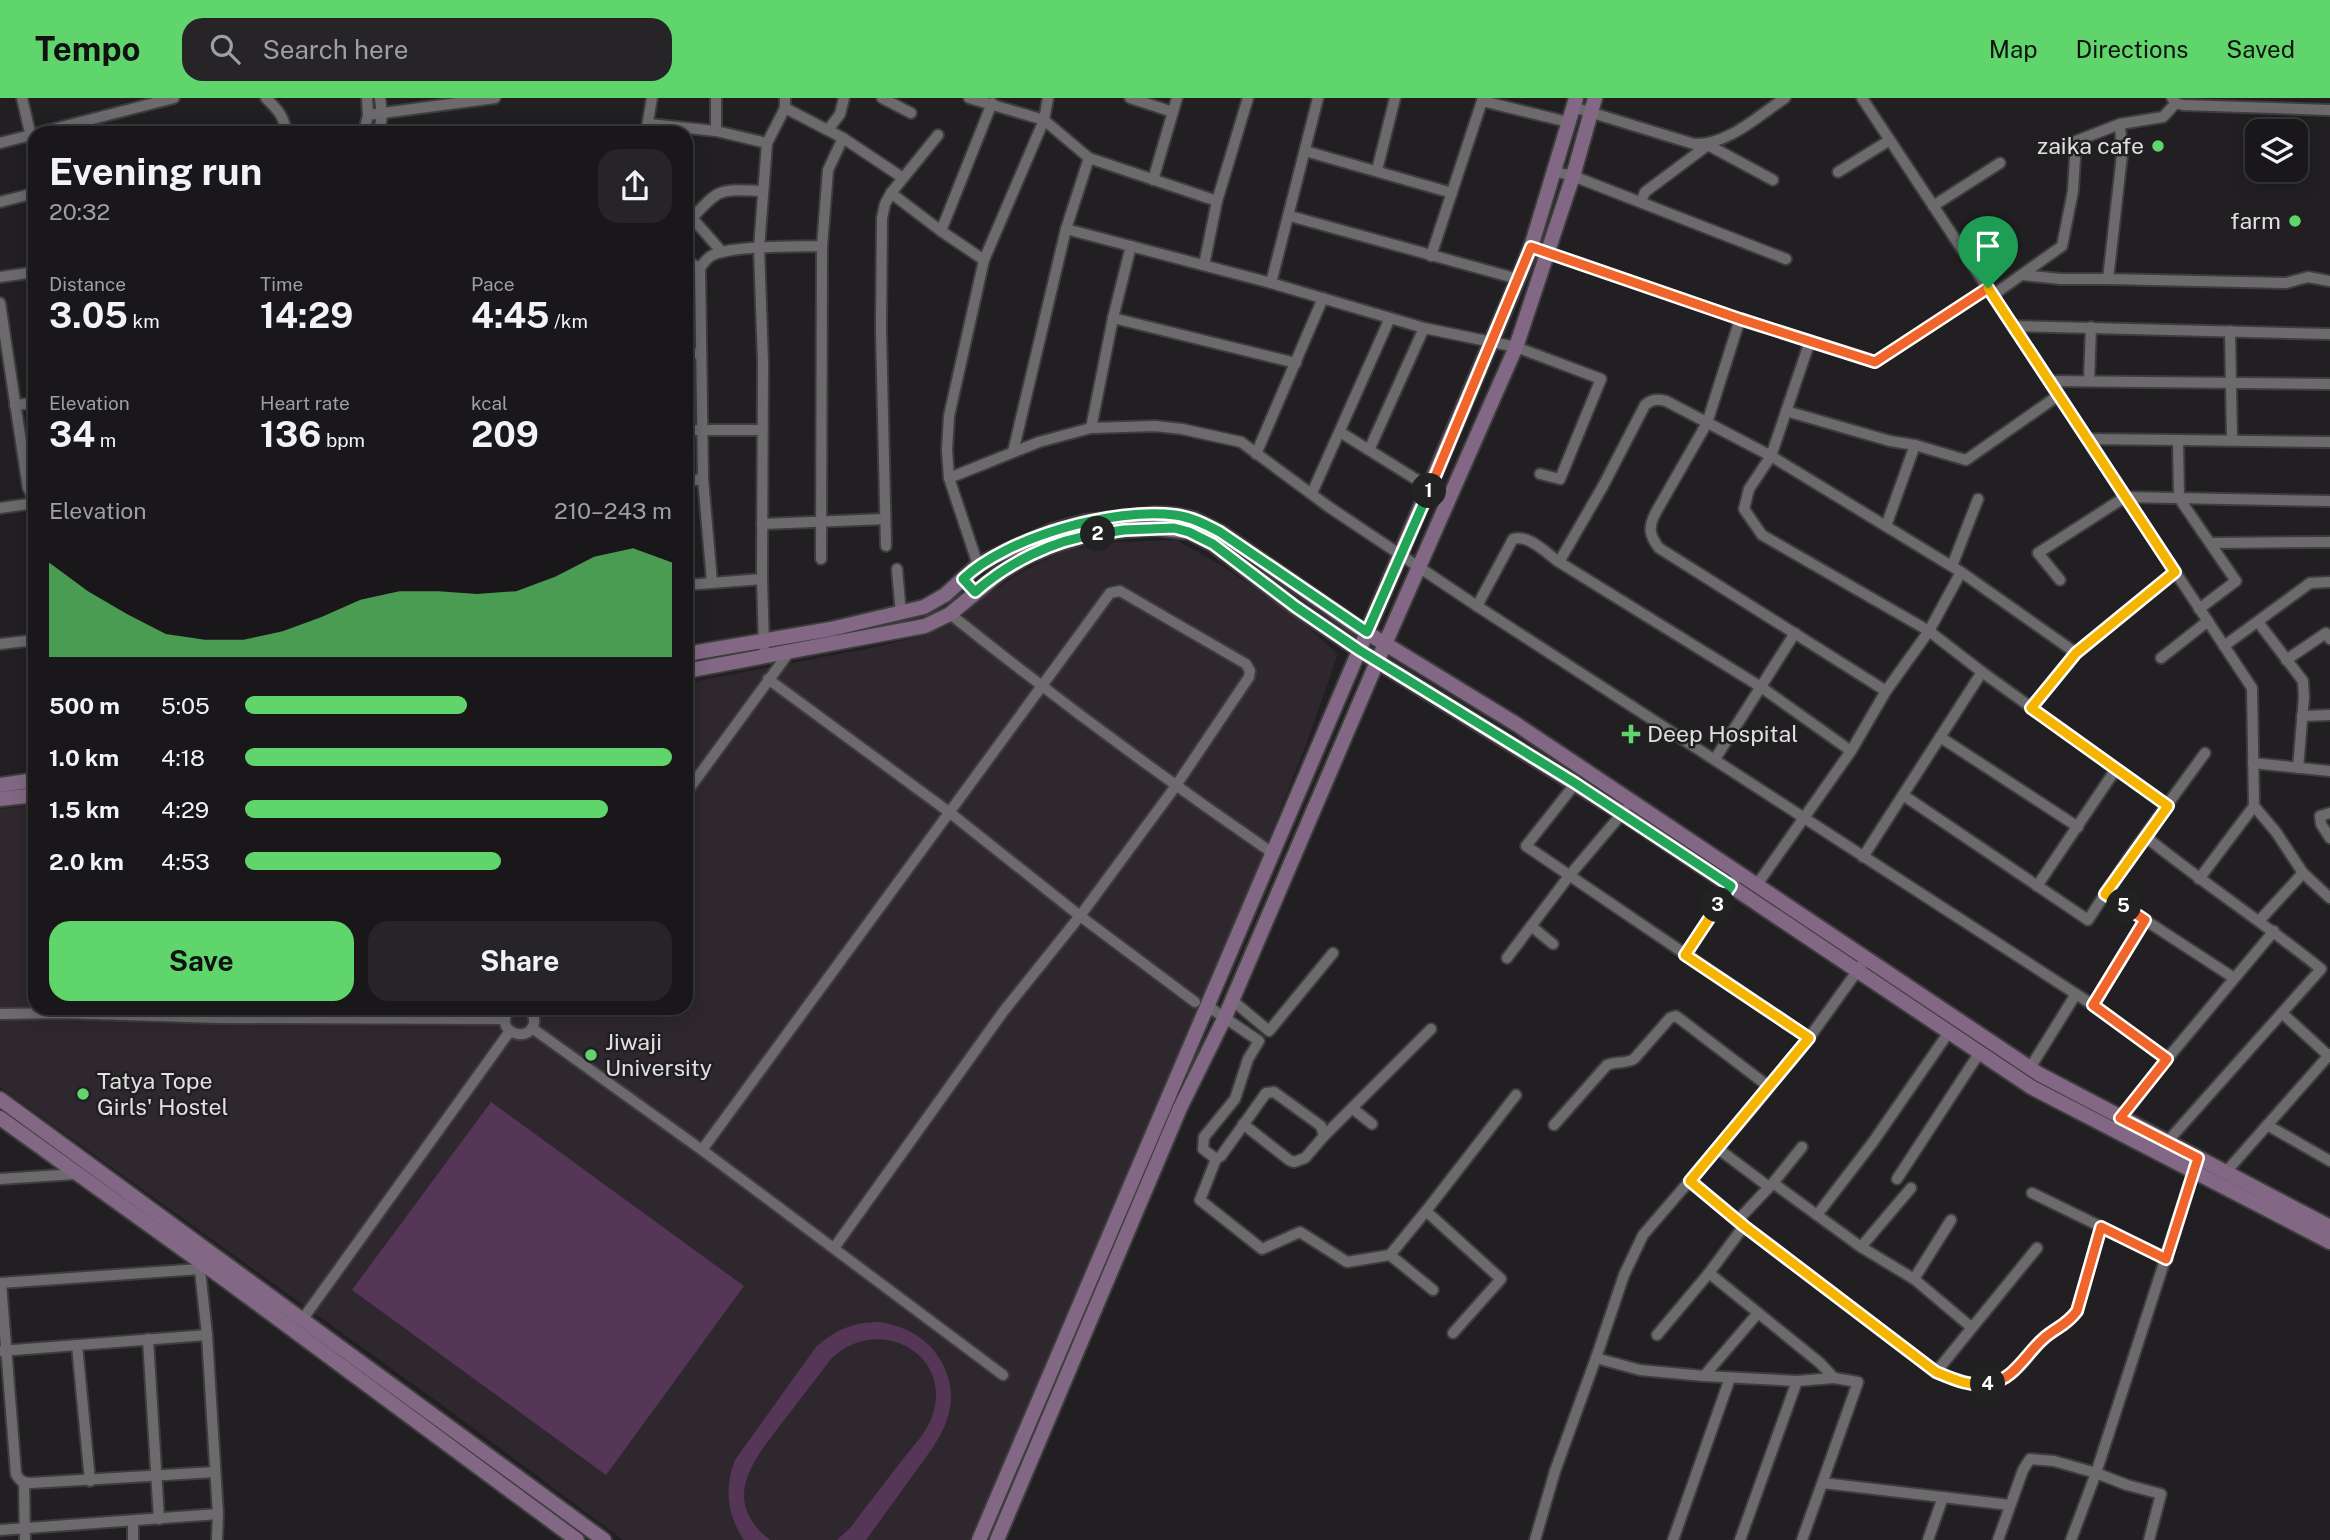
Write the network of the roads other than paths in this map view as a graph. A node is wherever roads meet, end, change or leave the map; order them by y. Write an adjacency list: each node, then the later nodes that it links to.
1 (22, 98): 35 (street)
2 (174, 98): 36 (street)
3 (266, 98): 37 (street)
4 (367, 98): 30 (street)
5 (380, 98): 31 (street)
6 (495, 98): 20 (street)
7 (652, 98): 40 (street)
8 (716, 98): 43 (street)
9 (844, 98): 42 (street)
10 (882, 98): 29 (street)
11 (969, 98): 23 (street)
12 (1048, 98): 32 (street)
13 (1130, 98): 28 (street)
14 (1177, 98): 28 (street)
15 (1248, 98): 65 (street)
16 (1318, 98): 51 (street)
17 (1395, 98): 54 (street)
18 (1785, 98): 50 (street)
19 (1861, 98): 47 (street)
20 (476, 99): 31 (street)
21 (1483, 99): 33 (street); 63 (street)
22 (2174, 100): 27 (street); 34 (street)
23 (987, 101): 32 (street); 73 (street)
24 (785, 103): 42 (street); 49 (street)
25 (1575, 103): 26 (street); 33 (main road)
26 (1594, 105): 50 (street); 57 (main road)
27 (2330, 110)
28 (1173, 112): 59 (street)
29 (911, 113)
30 (369, 115): 31 (street); 38 (street)
31 (383, 115): 39 (street)
32 (1044, 120): 52 (street); 82 (street)
33 (1568, 122): 55 (main road)
34 (2120, 124): 87 (street); 90 (street)
35 (31, 126)
36 (65, 126)
37 (284, 126)
38 (366, 126)
39 (381, 126)
40 (648, 126)
41 (693, 130): 43 (street)
42 (828, 130): 46 (street)
43 (716, 131): 49 (street)
44 (938, 135): 58 (street)
45 (28, 136): 48 (street)
46 (844, 138): 58 (street); 74 (street)
47 (1890, 140): 56 (street); 68 (street)
48 (0, 143)
49 (767, 143): 61 (street)
50 (1708, 145): 60 (street); 67 (street)
51 (1305, 151): 54 (street); 70 (street)
52 (1089, 158): 59 (street); 72 (street)
53 (2000, 163): 68 (street)
54 (1377, 170): 63 (street)
55 (1552, 171): 57 (street); 76 (main road)
56 (1838, 172)
57 (1573, 176): 67 (street); 79 (main road)
58 (903, 178): 62 (street)
59 (1153, 180): 65 (street)
60 (1773, 180)
61 (762, 191): 69 (street); 77 (street)
62 (891, 193): 73 (street); 149 (street)
63 (1451, 193): 80 (street)
64 (28, 195): 66 (street)
65 (1217, 201): 84 (street)
66 (0, 202)
67 (1641, 202): 81 (street)
68 (1933, 206): 93 (street)
69 (693, 211)
70 (1290, 216): 80 (street); 92 (street)
71 (693, 219): 78 (street)
72 (1066, 229): 75 (street); 133 (street)
73 (941, 231): 82 (street)
74 (821, 246): 77 (street); 151 (street)
75 (1131, 246): 84 (street); 98 (street)
76 (1531, 247): 79 (street); 89 (main road)
77 (759, 248): 78 (street); 125 (street)
78 (722, 252): 85 (street)
79 (1548, 252): 100 (street); 108 (main road)
80 (1430, 256): 89 (street)
81 (1787, 259)
82 (984, 260): 137 (street)
83 (693, 264): 85 (street)
84 (1204, 265): 92 (street)
85 (700, 268): 96 (street)
86 (28, 273): 88 (street)
87 (2022, 275): 90 (street); 93 (street)
88 (0, 277)
89 (1518, 279): 106 (main road)
90 (2108, 279): 91 (street)
91 (2330, 281)
92 (1271, 283): 94 (street)
93 (1990, 292): 101 (street); 107 (street)
94 (1323, 298): 99 (street); 111 (street)
95 (0, 303): 112 (street)
96 (700, 313): 97 (street); 109 (street)
97 (693, 314)
98 (1113, 318): 111 (street); 122 (street)
99 (1390, 318): 103 (street); 126 (street)
100 (1740, 319): 107 (street); 121 (street)
101 (2013, 326): 102 (street); 113 (street)
102 (2091, 327): 104 (street); 114 (street)
103 (1424, 328): 106 (street); 132 (street)
104 (2230, 331): 105 (street); 115 (street)
105 (2330, 334)
106 (1492, 341): 108 (street); 141 (main road)
107 (1810, 341): 120 (street)
108 (1516, 347): 136 (street); 161 (main road)
109 (701, 353): 110 (street); 123 (street)
110 (693, 354)
111 (1296, 363): 134 (street)
112 (6, 373): 119 (street)
113 (2049, 381): 114 (street); 117 (street)
114 (2089, 381): 115 (street)
115 (2231, 383): 116 (street); 129 (street)
116 (2330, 384)
117 (2059, 396): 127 (street); 131 (street)
118 (28, 404): 119 (street)
119 (15, 405): 140 (street)
120 (1786, 411): 131 (street); 135 (street)
121 (1707, 422): 135 (street); 159 (street); 180 (street)
122 (1091, 428): 133 (street); 134 (street)
123 (703, 429): 124 (street); 125 (street); 138 (street)
124 (693, 430)
125 (762, 430): 152 (street)
126 (1339, 432): 132 (street); 142 (street)
127 (2087, 439): 128 (street); 143 (street)
128 (2178, 440): 129 (street); 144 (street)
129 (2232, 440): 130 (street)
130 (2330, 442)
131 (1915, 445): 153 (street)
132 (1369, 450): 141 (street)
133 (1013, 452): 137 (street)
134 (1256, 454): 142 (street)
135 (1771, 456): 153 (street); 178 (street)
136 (1540, 474)
137 (949, 478): 160 (street)
138 (703, 479): 139 (street); 168 (street)
139 (693, 480)
140 (28, 488)
141 (1430, 488): 157 (main road)
142 (1312, 493): 157 (street)
143 (2125, 496): 144 (street); 164 (street); 167 (street)
144 (2179, 498): 146 (street); 155 (street)
145 (1978, 499): 163 (street)
146 (2330, 501)
147 (28, 503): 148 (street)
148 (0, 508)
149 (885, 519): 151 (street); 156 (street)
150 (1156, 521): 160 (main road); 171 (main road); 179 (main road); 188 (main road)
151 (821, 523): 152 (street); 158 (street)
152 (762, 524): 165 (street)
153 (1886, 526): 163 (street)
154 (2330, 542): 155 (street)
155 (2211, 543): 173 (street)
156 (886, 546)
157 (1402, 555): 161 (street); 179 (main road)
158 (821, 559)
159 (1559, 562): 172 (street); 199 (street)
160 (978, 565): 166 (main road)
161 (1419, 566): 172 (street); 185 (main road)
162 (897, 569): 174 (street)
163 (1957, 569): 178 (street); 190 (street)
164 (2175, 572): 173 (street); 190 (street)
165 (762, 579): 168 (street); 182 (street)
166 (963, 579): 171 (main road); 174 (main road)
167 (2060, 580)
168 (712, 582): 170 (street)
169 (2330, 582): 177 (street)
170 (693, 584)
171 (975, 592): 175 (main road)
172 (1477, 606): 209 (street)
173 (2199, 609): 176 (street)
174 (901, 614): 182 (main road)
175 (950, 614): 187 (main road); 198 (street)
176 (2208, 621): 186 (street); 192 (street)
177 (2258, 622): 186 (street); 193 (street)
178 (1929, 631): 196 (street); 200 (street)
179 (1367, 632): 185 (main road); 188 (main road)
180 (1795, 633): 199 (street); 200 (street)
181 (2330, 639): 193 (street)
182 (764, 640): 189 (main road); 191 (street)
183 (28, 641): 184 (street)
184 (0, 644)
185 (1385, 644): 194 (main road); 202 (main road)
186 (2224, 646): 210 (street)
187 (790, 650): 191 (main road); 197 (street)
188 (1359, 650): 194 (main road); 231 (main road)
189 (693, 653)
190 (2076, 653): 201 (street)
191 (764, 655): 195 (main road)
192 (2161, 657)
193 (2287, 660): 204 (street)
194 (1377, 662): 205 (main road); 253 (main road)
195 (693, 670)
196 (1982, 672): 201 (street); 206 (street)
197 (768, 679): 215 (street); 225 (street)
198 (1041, 686): 218 (street); 218 (street); 225 (street)
199 (1761, 687): 207 (street); 209 (street)
200 (1886, 691): 207 (street)
201 (2031, 708): 212 (street)
202 (1492, 710): 205 (main road); 224 (main road)
203 (2330, 715): 204 (street)
204 (2302, 716): 211 (street)
205 (1482, 725): 216 (main road)
206 (1940, 737): 219 (street); 228 (street)
207 (1851, 751): 227 (street)
208 (2205, 753): 222 (street)
209 (1715, 759): 227 (street)
210 (2253, 763): 211 (street); 223 (street)
211 (2298, 768): 213 (street)
212 (2116, 769): 222 (street); 228 (street)
213 (2330, 771)
214 (28, 781): 217 (main road)
215 (693, 783)
216 (1575, 783): 224 (main road); 234 (street)
217 (0, 785)
218 (1175, 787): 231 (street); 241 (street)
219 (1903, 795): 232 (street); 238 (street)
220 (28, 796): 221 (main road)
221 (0, 799)
222 (2168, 806): 229 (street)
223 (2254, 806): 233 (street); 236 (street)
224 (1627, 808): 234 (street); 235 (main road)
225 (949, 812): 241 (street); 291 (street)
226 (2330, 813): 230 (street)
227 (1804, 818): 232 (street); 237 (street)
228 (2078, 827): 238 (street)
229 (2146, 837): 236 (street); 239 (street)
230 (2330, 838)
231 (1273, 854): 254 (main road)
232 (1863, 857): 252 (street)
233 (2302, 873): 240 (street); 243 (street)
234 (1569, 876): 244 (street); 248 (street)
235 (1735, 880): 237 (main road); 248 (street); 250 (main road)
236 (2199, 880): 243 (street)
237 (1756, 886): 250 (main road)
238 (2037, 886): 239 (street)
239 (2105, 894): 242 (street)
240 (2330, 898)
241 (1080, 916): 254 (street); 311 (street)
242 (2145, 920): 251 (street); 255 (street)
243 (2259, 920): 245 (street)
244 (1531, 926): 246 (street); 249 (street)
245 (2274, 931): 251 (street); 257 (street)
246 (1553, 944)
247 (1333, 953): 269 (street)
248 (1685, 955): 271 (street)
249 (1507, 958)
250 (1862, 965): 270 (main road); 271 (street); 276 (main road)
251 (2234, 978): 275 (street)
252 (2076, 994): 255 (street); 276 (street)
253 (1232, 1000): 263 (main road); 269 (street)
254 (1202, 1005): 263 (street); 353 (main road)
255 (2093, 1005): 275 (street)
256 (28, 1013): 258 (street)
257 (2282, 1013): 274 (street); 288 (street)
258 (0, 1014)
259 (153, 1015): 264 (street)
260 (221, 1015): 264 (street)
261 (507, 1015): 265 (street)
262 (532, 1015): 266 (street)
263 (1225, 1017): 272 (street); 354 (main road)
264 (219, 1018): 265 (street)
265 (505, 1019): 268 (street)
266 (532, 1028): 268 (street); 291 (street)
267 (1431, 1029): 280 (street)
268 (510, 1031): 321 (street)
269 (1269, 1031): 272 (street)
270 (1949, 1032): 273 (main road); 304 (street)
271 (1809, 1038): 277 (street)
272 (1259, 1041): 292 (street)
273 (1980, 1052): 294 (main road); 298 (street)
274 (2329, 1056): 286 (street)
275 (2167, 1059): 282 (street)
276 (2030, 1068): 282 (main road)
277 (1768, 1086): 285 (street); 290 (street)
278 (1516, 1095): 303 (street)
279 (0, 1099): 321 (main road)
280 (1352, 1108): 284 (street); 287 (street)
281 (0, 1118): 296 (main road)
282 (2120, 1118): 288 (main road)
283 (1243, 1124): 287 (street); 287 (street); 292 (street)
284 (1372, 1124)
285 (1554, 1125)
286 (2267, 1125): 293 (street); 295 (street)
287 (1324, 1136)
288 (2167, 1142): 294 (main road)
289 (1802, 1147): 300 (street)
290 (1717, 1148): 299 (street); 300 (street)
291 (702, 1150): 311 (street)
292 (1216, 1159): 313 (street)
293 (2330, 1161)
294 (2195, 1165): 295 (main road); 309 (main road); 314 (street)
295 (2225, 1173): 308 (main road)
296 (76, 1174): 297 (street); 315 (main road)
297 (0, 1179)
298 (1896, 1179)
299 (1690, 1181): 306 (street); 329 (street)
300 (1771, 1185): 304 (street); 306 (street)
301 (1911, 1188): 310 (street)
302 (2032, 1193): 307 (street)
303 (1426, 1212): 313 (street); 323 (street)
304 (1817, 1215): 310 (street)
305 (1951, 1220): 317 (street)
306 (1741, 1224): 316 (street); 330 (street)
307 (2101, 1227): 314 (street); 330 (street)
308 (2330, 1227)
309 (2330, 1242)
310 (1861, 1247): 317 (street)
311 (834, 1248): 331 (street)
312 (2037, 1248): 322 (street)
313 (1390, 1255): 319 (street)
314 (2166, 1259): 337 (street)
315 (200, 1265): 318 (street); 324 (street); 351 (main road)
316 (1709, 1273): 320 (street); 325 (street)
317 (1914, 1279): 322 (street)
318 (1, 1283): 328 (street)
319 (1433, 1290)
320 (1758, 1313): 332 (street); 334 (street)
321 (302, 1320): 352 (main road)
322 (1971, 1327): 330 (street)
323 (1453, 1333)
324 (207, 1335): 326 (street); 336 (street)
325 (1657, 1335)
326 (148, 1339): 327 (street); 338 (street)
327 (77, 1345): 328 (street); 339 (street)
328 (4, 1350): 340 (street)
329 (1596, 1358): 332 (street); 355 (street)
330 (1936, 1372)
331 (1003, 1376)
332 (1704, 1376): 333 (street)
333 (1730, 1378): 335 (street); 356 (street)
334 (1835, 1378): 335 (street); 341 (street)
335 (1797, 1381): 357 (street)
336 (215, 1472): 338 (street); 344 (street)
337 (2096, 1473): 343 (street); 361 (street); 362 (street)
338 (156, 1476): 339 (street); 345 (street)
339 (90, 1480): 340 (street)
340 (24, 1483): 348 (street)
341 (1823, 1483): 342 (street); 358 (street)
342 (1943, 1497): 343 (street); 359 (street)
343 (2010, 1505): 360 (street)
344 (218, 1514): 345 (street); 350 (street)
345 (159, 1519): 346 (street)
346 (133, 1521): 348 (street); 349 (street)
347 (0, 1530): 348 (street)
348 (25, 1534)
349 (133, 1540)
350 (217, 1540)
351 (577, 1540)
352 (604, 1540)
353 (979, 1540)
354 (997, 1540)
355 (1535, 1540)
356 (1673, 1540)
357 (1740, 1540)
358 (1802, 1540)
359 (1928, 1540)
360 (1998, 1540)
361 (2071, 1540)
362 (2148, 1540)

